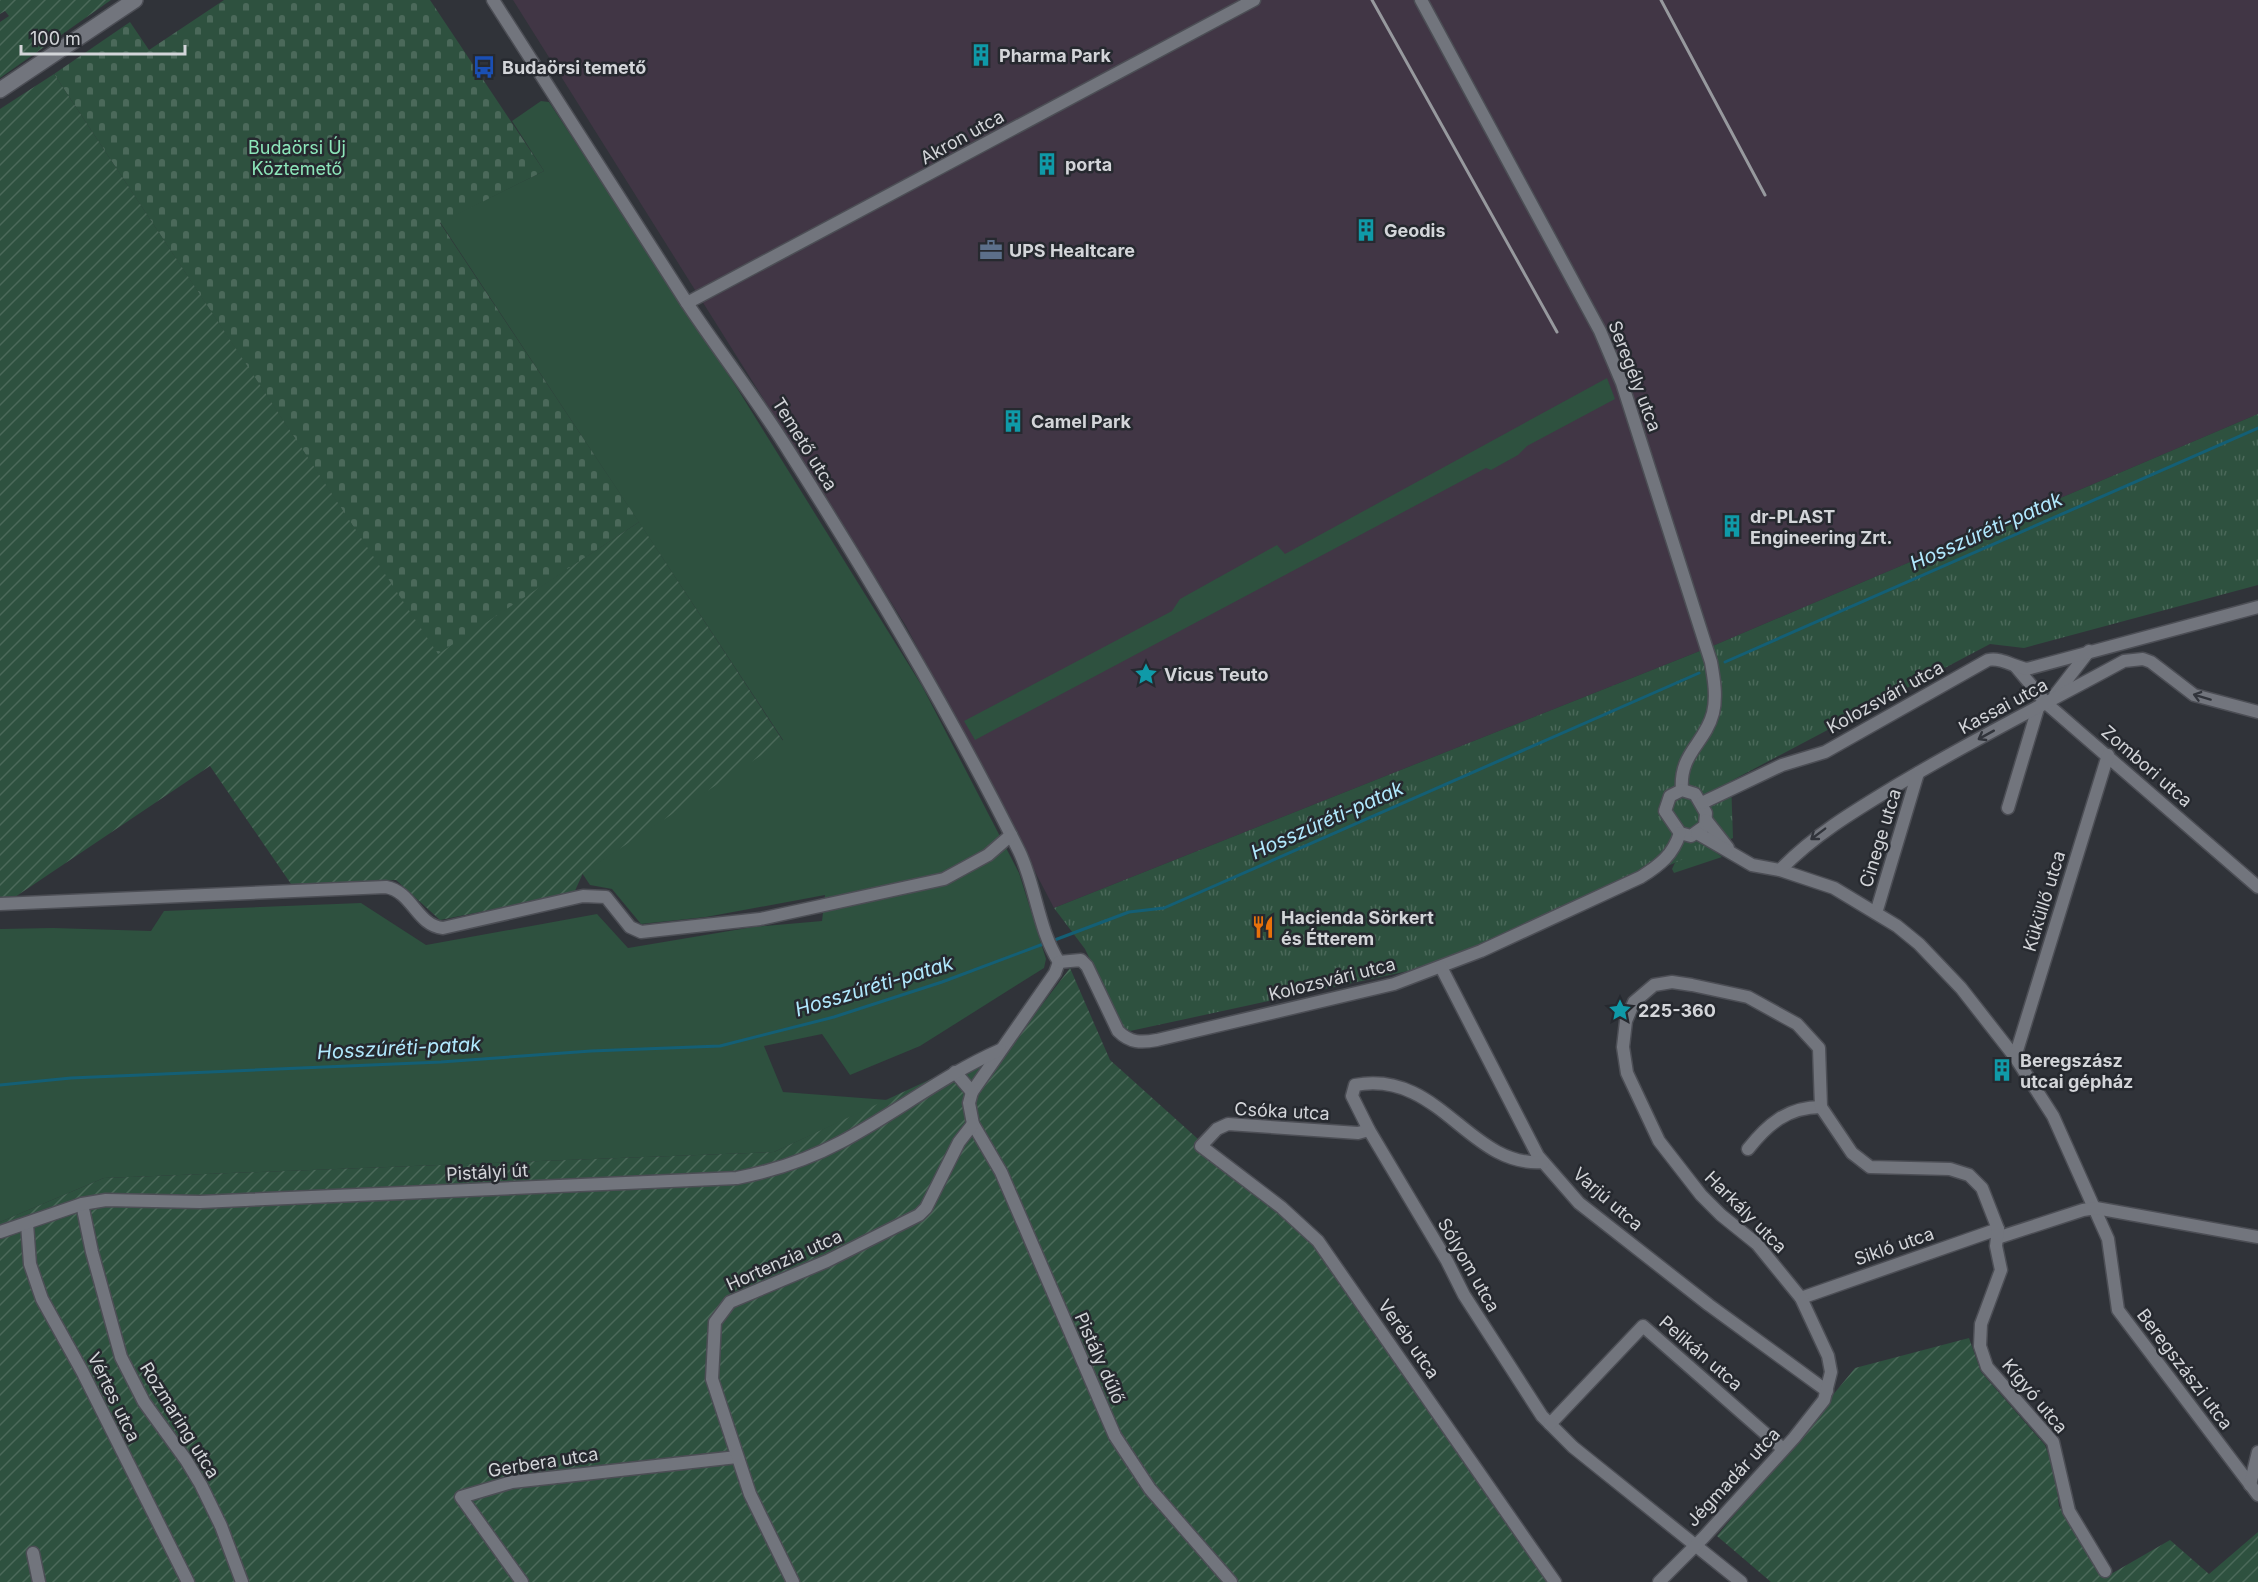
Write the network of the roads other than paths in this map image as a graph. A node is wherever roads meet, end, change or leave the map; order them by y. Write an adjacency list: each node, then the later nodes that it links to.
1 (135, 0): 5 (street)
2 (493, 0): 6 (street, Temető utca)
3 (1254, 0): 6 (street, Akron utca)
4 (1421, 0): 14 (street, Seregély utca)
5 (0, 90)
6 (687, 303): 20 (street, Temető utca)
7 (2258, 607): 8 (street, Kolozsvári utca)
8 (2089, 651): 9 (street, Kolozsvári utca); 10 (street)
9 (2016, 667): 10 (street, Zombori utca); 15 (street, Kolozsvári utca)
10 (2042, 706): 11 (street, Kassai utca, one-way to 10); 12 (street, Zombori utca); 13 (street, Kassai utca, one-way to 13); 16 (street)
11 (2258, 712)
12 (2108, 755): 23 (street, Zombori utca); 29 (street, Küküllő utca)
13 (1918, 773): 22 (street, Kassai utca, one-way to 22); 25 (street, Cinege utca)
14 (1682, 790): 15 (street); 18 (street)
15 (1702, 803): 17 (street)
16 (2008, 808)
17 (1706, 820): 19 (street); 21 (street)
18 (1680, 833): 19 (street); 27 (street, Kolozsvári utca)
19 (1697, 833): 21 (street, Beregszászi utca)
20 (1011, 835): 24 (street); 26 (street, Temető utca)
21 (1734, 856): 22 (street, Beregszászi utca)
22 (1780, 870): 25 (street, Beregszászi utca)
23 (2258, 887)
24 (0, 904)
25 (1876, 913): 29 (street, Beregszászi utca)
26 (1059, 962): 27 (street, Kolozsvári utca); 28 (street)
27 (1441, 967): 37 (street, Varjú utca)
28 (1000, 1050): 30 (street, Pistályi út); 31 (street)
29 (2015, 1057): 39 (street, Beregszászi utca)
30 (955, 1072): 31 (street); 38 (street, Pistályi út)
31 (972, 1092): 33 (street)
32 (1821, 1107): 36 (street); 42 (street); 44 (street, Harkály utca)
33 (974, 1124): 49 (street, Hortenzia utca); 59 (street, Pistály dűlő)
34 (1369, 1130): 35 (street, Csóka utca); 37 (street, Sólyom utca); 46 (street, Sólyom utca)
35 (1202, 1146): 60 (street, Veréb utca)
36 (1748, 1149)
37 (1543, 1162): 45 (street, Varjú utca)
38 (82, 1204): 40 (street, Pistályi út); 56 (street, Rozmaring utca)
39 (2096, 1209): 42 (street); 43 (street); 50 (street, Beregszászi utca)
40 (27, 1224): 41 (street, Pistályi út); 55 (street, Vértes utca)
41 (0, 1232)
42 (1998, 1234): 44 (street, Sikló utca); 53 (street, Kígyó utca)
43 (2258, 1237)
44 (1801, 1298): 45 (street, Harkály utca)
45 (1827, 1391): 47 (street, Jégmadár utca)
46 (1550, 1424): 47 (street, Pelikán utca); 51 (street, Sólyom utca)
47 (1783, 1449): 51 (street, Jégmadár utca)
48 (2258, 1452): 50 (street)
49 (737, 1457): 57 (street, Gerbera utca); 58 (street, Hortenzia utca)
50 (2254, 1490)
51 (1695, 1544): 61 (street, Jégmadár utca); 62 (street, Sólyom utca)
52 (33, 1553): 54 (street)
53 (2105, 1571)
54 (39, 1582)
55 (188, 1582)
56 (242, 1582)
57 (522, 1582)
58 (793, 1582)
59 (1231, 1582)
60 (1555, 1582)
61 (1659, 1582)
62 (1741, 1582)

